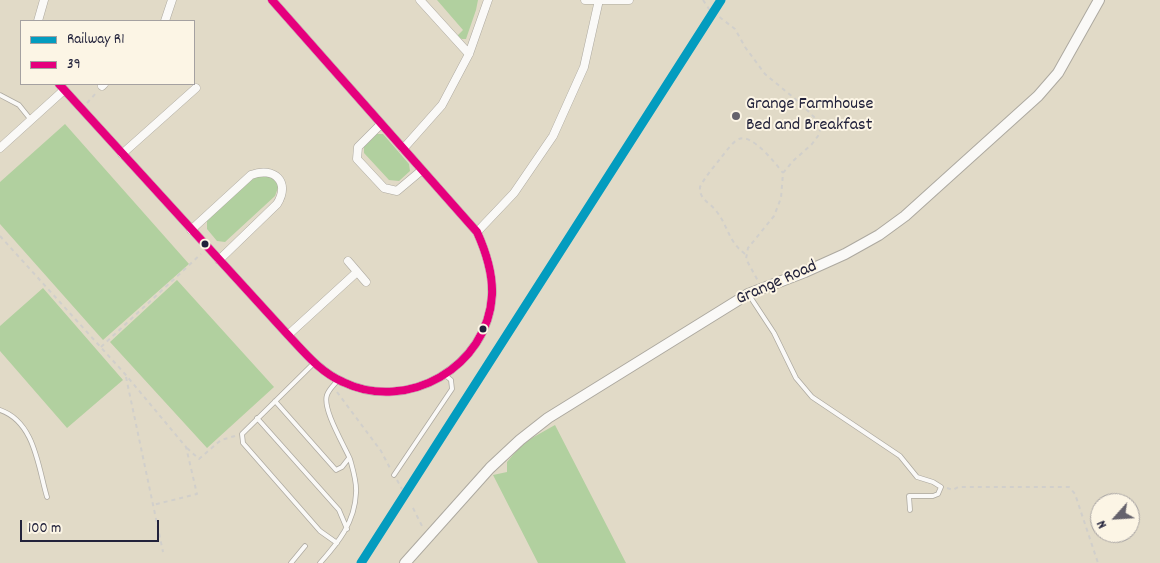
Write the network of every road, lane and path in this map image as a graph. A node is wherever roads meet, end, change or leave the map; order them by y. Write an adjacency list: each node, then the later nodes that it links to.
1 (44, 0): 11 (street)
2 (172, 0): 12 (street)
3 (272, 0): 20 (street)
4 (420, 0): 13 (street)
5 (488, 0): 13 (street)
6 (585, 0): 7 (street)
7 (599, 0): 8 (street); 27 (street)
8 (629, 0)
9 (703, 0): 25 (path)
10 (1098, 0): 35 (street, Grange Road)
11 (38, 20)
12 (165, 20)
13 (469, 54): 22 (street)
14 (103, 85): 18 (path)
15 (61, 87): 18 (street); 19 (street)
16 (196, 88): 23 (street)
17 (0, 95): 19 (lane)
18 (81, 109): 23 (street)
19 (31, 120): 21 (street)
20 (381, 124): 22 (street); 24 (street)
21 (1, 145)
22 (403, 149): 24 (street)
23 (122, 154): 26 (street)
24 (422, 170): 27 (street)
25 (783, 173): 30 (path); 30 (path)
26 (191, 230): 29 (street); 31 (street)
27 (477, 232): 41 (street)
28 (0, 236): 38 (path)
29 (208, 248): 31 (street); 38 (path)
30 (746, 254): 35 (path)
31 (219, 260): 37 (street)
32 (348, 261): 33 (street)
33 (357, 272): 34 (street); 37 (street)
34 (366, 282)
35 (761, 288): 36 (street, Grange Road)
36 (748, 294): 51 (lane); 64 (street, Grange Road)
37 (288, 335): 39 (street)
38 (101, 347): 40 (path)
39 (314, 363): 42 (street); 44 (lane)
40 (125, 374): 48 (path); 54 (path)
41 (445, 375): 42 (street); 50 (lane)
42 (338, 380): 43 (lane)
43 (330, 388): 49 (lane); 50 (path)
44 (276, 401): 46 (lane); 49 (lane)
45 (0, 410): 53 (lane)
46 (257, 418): 47 (lane); 57 (lane)
47 (242, 434): 48 (path); 59 (lane)
48 (186, 447): 54 (path)
49 (349, 458): 57 (lane)
50 (394, 475): 52 (path)
51 (941, 487): 56 (lane); 65 (path)
52 (402, 489)
53 (47, 497)
54 (153, 505): 61 (path)
55 (412, 508): 58 (path)
56 (910, 510)
57 (347, 529): 59 (lane)
58 (424, 531)
59 (337, 543): 63 (lane)
60 (305, 546): 62 (lane)
61 (163, 552)
62 (291, 563)
63 (320, 563)
64 (405, 563)
65 (1098, 563)

